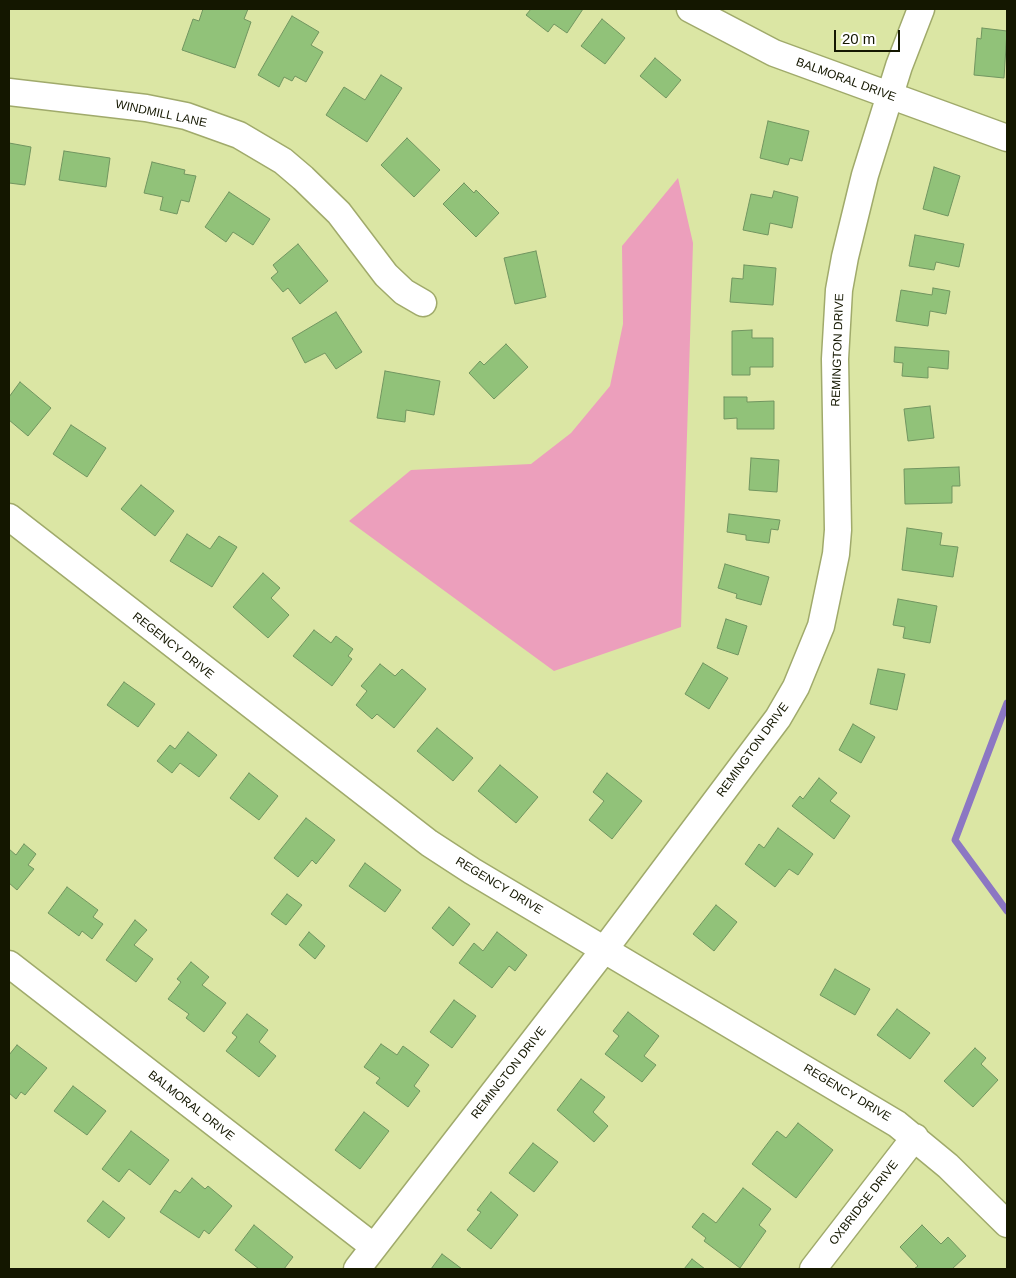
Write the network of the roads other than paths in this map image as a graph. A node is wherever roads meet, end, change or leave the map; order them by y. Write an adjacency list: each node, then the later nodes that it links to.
1 (690, 9): 4 (street, BALMORAL DRIVE)
2 (921, 9): 4 (street, REMINGTON DRIVE)
3 (9, 92): 6 (street, WINDMILL LANE)
4 (890, 96): 5 (street, BALMORAL DRIVE); 8 (street, REMINGTON DRIVE)
5 (1007, 138)
6 (423, 303)
7 (9, 518): 8 (street, REGENCY DRIVE)
8 (604, 950): 10 (street, REGENCY DRIVE); 12 (street, REMINGTON DRIVE)
9 (9, 964): 12 (street, BALMORAL DRIVE)
10 (915, 1137): 11 (street, REGENCY DRIVE); 14 (street, OXBRIDGE DRIVE)
11 (1007, 1224)
12 (374, 1247): 13 (street, REMINGTON DRIVE)
13 (357, 1269)
14 (813, 1269)

